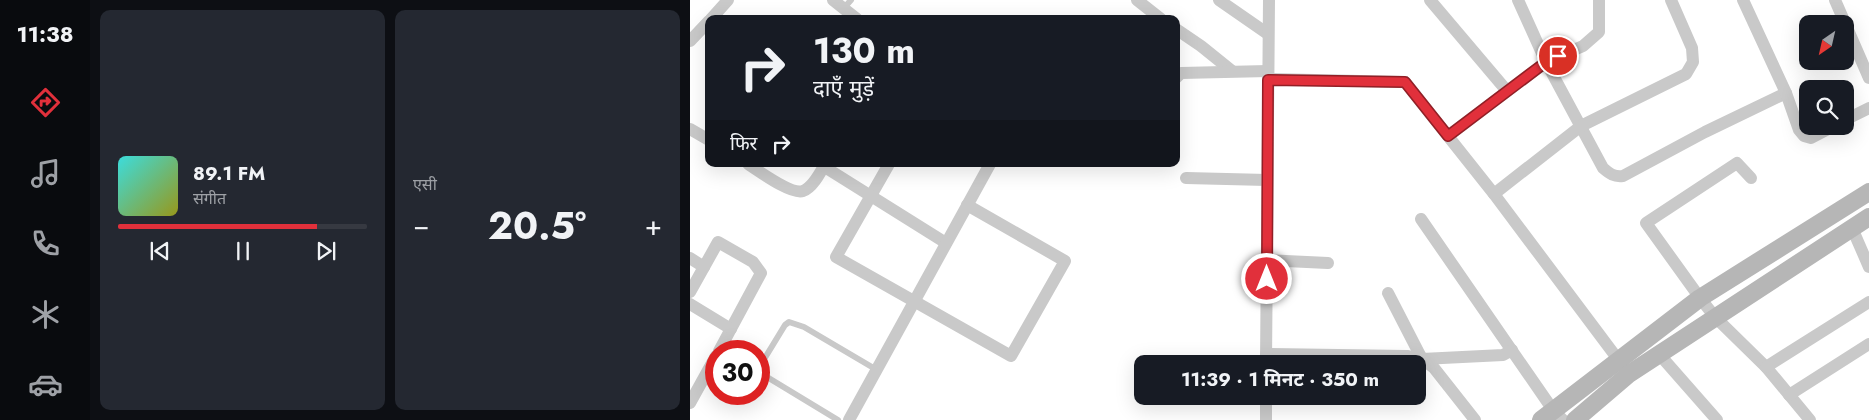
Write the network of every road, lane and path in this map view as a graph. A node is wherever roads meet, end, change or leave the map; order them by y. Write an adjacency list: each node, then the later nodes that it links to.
1 (728, 0): 13 (street)
2 (833, 0): 12 (street)
3 (1137, 0): 15 (street)
4 (1219, 0): 18 (street)
5 (1269, 0): 18 (street)
6 (1430, 0): 25 (street)
7 (1518, 0): 20 (street)
8 (1599, 0): 20 (street)
9 (1671, 0): 29 (street)
10 (1743, 0): 26 (street)
11 (1835, 0): 24 (street)
12 (847, 4): 14 (street)
13 (717, 15)
14 (854, 15)
15 (1157, 15)
16 (705, 27): 19 (street)
17 (1180, 32): 21 (street)
18 (1268, 34): 23 (street)
19 (690, 41)
20 (1546, 62): 25 (street); 29 (street)
21 (1232, 71): 22 (street); 23 (street)
22 (1180, 74)
23 (1268, 75): 34 (street); 43 (street)
24 (1869, 78)
25 (1508, 91): 34 (street)
26 (1786, 93): 29 (street); 31 (street)
27 (1869, 108): 28 (street)
28 (1854, 116)
29 (1581, 126): 45 (street)
30 (690, 129): 35 (street)
31 (1799, 130)
32 (1803, 135): 33 (street)
33 (1817, 135)
34 (1448, 136): 45 (street)
35 (705, 138)
36 (753, 167): 37 (street)
37 (823, 167)
38 (827, 167): 46 (street)
39 (886, 167): 46 (street)
40 (988, 167): 47 (street)
41 (1186, 178): 43 (street)
42 (1750, 178): 59 (street)
43 (1267, 180): 53 (street)
44 (1869, 192): 59 (main road)
45 (1494, 194): 72 (street)
46 (870, 196): 51 (street); 60 (street)
47 (967, 206): 51 (street); 60 (street)
48 (1869, 217): 50 (main road)
49 (1421, 219): 67 (street)
50 (1852, 228): 56 (street); 63 (main road)
51 (946, 243): 60 (street)
52 (690, 258): 55 (street)
53 (1267, 260): 54 (street); 69 (street)
54 (1328, 263)
55 (704, 266): 57 (street); 64 (street)
56 (1869, 267)
57 (690, 292)
58 (1388, 293): 70 (street)
59 (1700, 298): 63 (street); 72 (main road)
60 (914, 302): 75 (street)
61 (1869, 302): 74 (street)
62 (690, 304): 64 (street)
63 (1716, 317): 68 (main road); 74 (street)
64 (731, 329): 65 (street)
65 (725, 340)
66 (1869, 344): 79 (street)
67 (1512, 350): 71 (street); 81 (street)
68 (1659, 354): 77 (main road); 87 (street)
69 (1266, 355)
70 (1419, 355)
71 (1426, 360)
72 (1618, 360): 77 (street); 81 (main road)
73 (1426, 363): 85 (street)
74 (1766, 367): 79 (street)
75 (877, 370): 82 (lane); 83 (street)
76 (705, 373): 78 (street)
77 (1629, 374): 86 (main road)
78 (692, 394)
79 (1789, 394): 88 (street)
80 (1266, 405): 84 (street)
81 (1553, 417)
82 (838, 420)
83 (849, 420)
84 (1266, 420)
85 (1475, 420)
86 (1575, 420)
87 (1717, 420)
88 (1810, 420)

